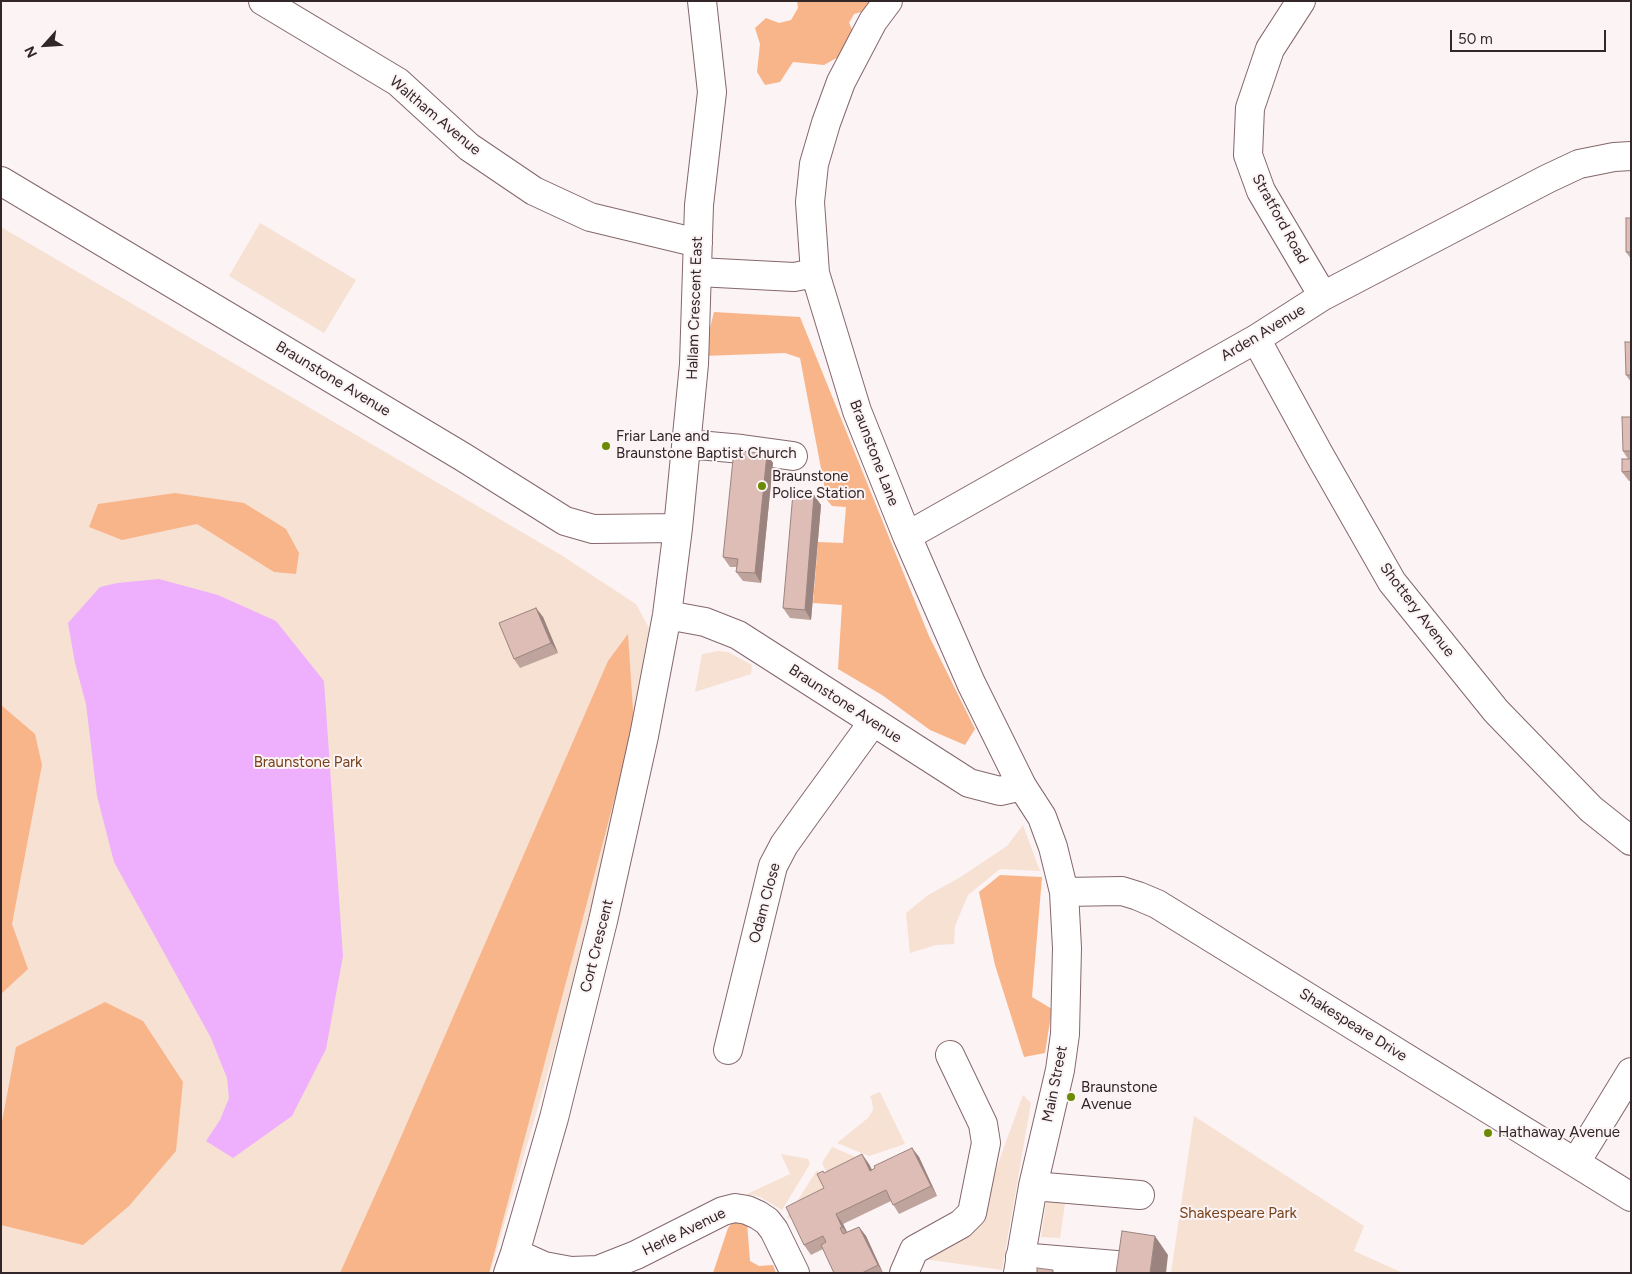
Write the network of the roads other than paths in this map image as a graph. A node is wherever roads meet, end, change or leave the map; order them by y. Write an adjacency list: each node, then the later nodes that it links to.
1 (263, 1): 7 (street, Waltham Avenue)
2 (702, 1): 7 (street, Hallam Crescent East)
3 (888, 1): 9 (street, Braunstone Lane)
4 (1301, 1): 10 (street, Stratford Road)
5 (1631, 156): 10 (street, Arden Avenue)
6 (1, 181): 14 (street, Braunstone Avenue)
7 (698, 243): 8 (street, Hallam Crescent East)
8 (698, 272): 9 (street); 12 (street, Hallam Crescent East)
9 (814, 273): 15 (street, Braunstone Lane)
10 (1323, 296): 11 (street, Arden Avenue)
11 (1256, 339): 15 (street, Arden Avenue); 19 (street, Shottery Avenue)
12 (687, 444): 13 (street); 14 (street, Hallam Crescent East)
13 (793, 456)
14 (678, 528): 16 (street, Hallam Crescent East)
15 (907, 536): 18 (street, Braunstone Lane)
16 (666, 615): 17 (street, Braunstone Avenue); 28 (street, Cort Crescent)
17 (873, 722): 18 (street, Braunstone Avenue); 21 (street, Odam Close)
18 (1022, 786): 20 (street, Braunstone Lane)
19 (1631, 842)
20 (1064, 892): 24 (street, Shakespeare Drive); 25 (street, Main Street)
21 (728, 1050)
22 (950, 1055): 33 (street)
23 (1631, 1072): 24 (street)
24 (1576, 1162): 27 (street, Shakespeare Drive)
25 (1033, 1186): 26 (street); 29 (street, Main Street)
26 (1140, 1195)
27 (1631, 1197)
28 (512, 1263): 31 (street, Herle Avenue)
29 (1019, 1265): 30 (street)
30 (1128, 1266)
31 (571, 1272): 32 (street, Herle Avenue)
32 (795, 1273)
33 (904, 1273)

